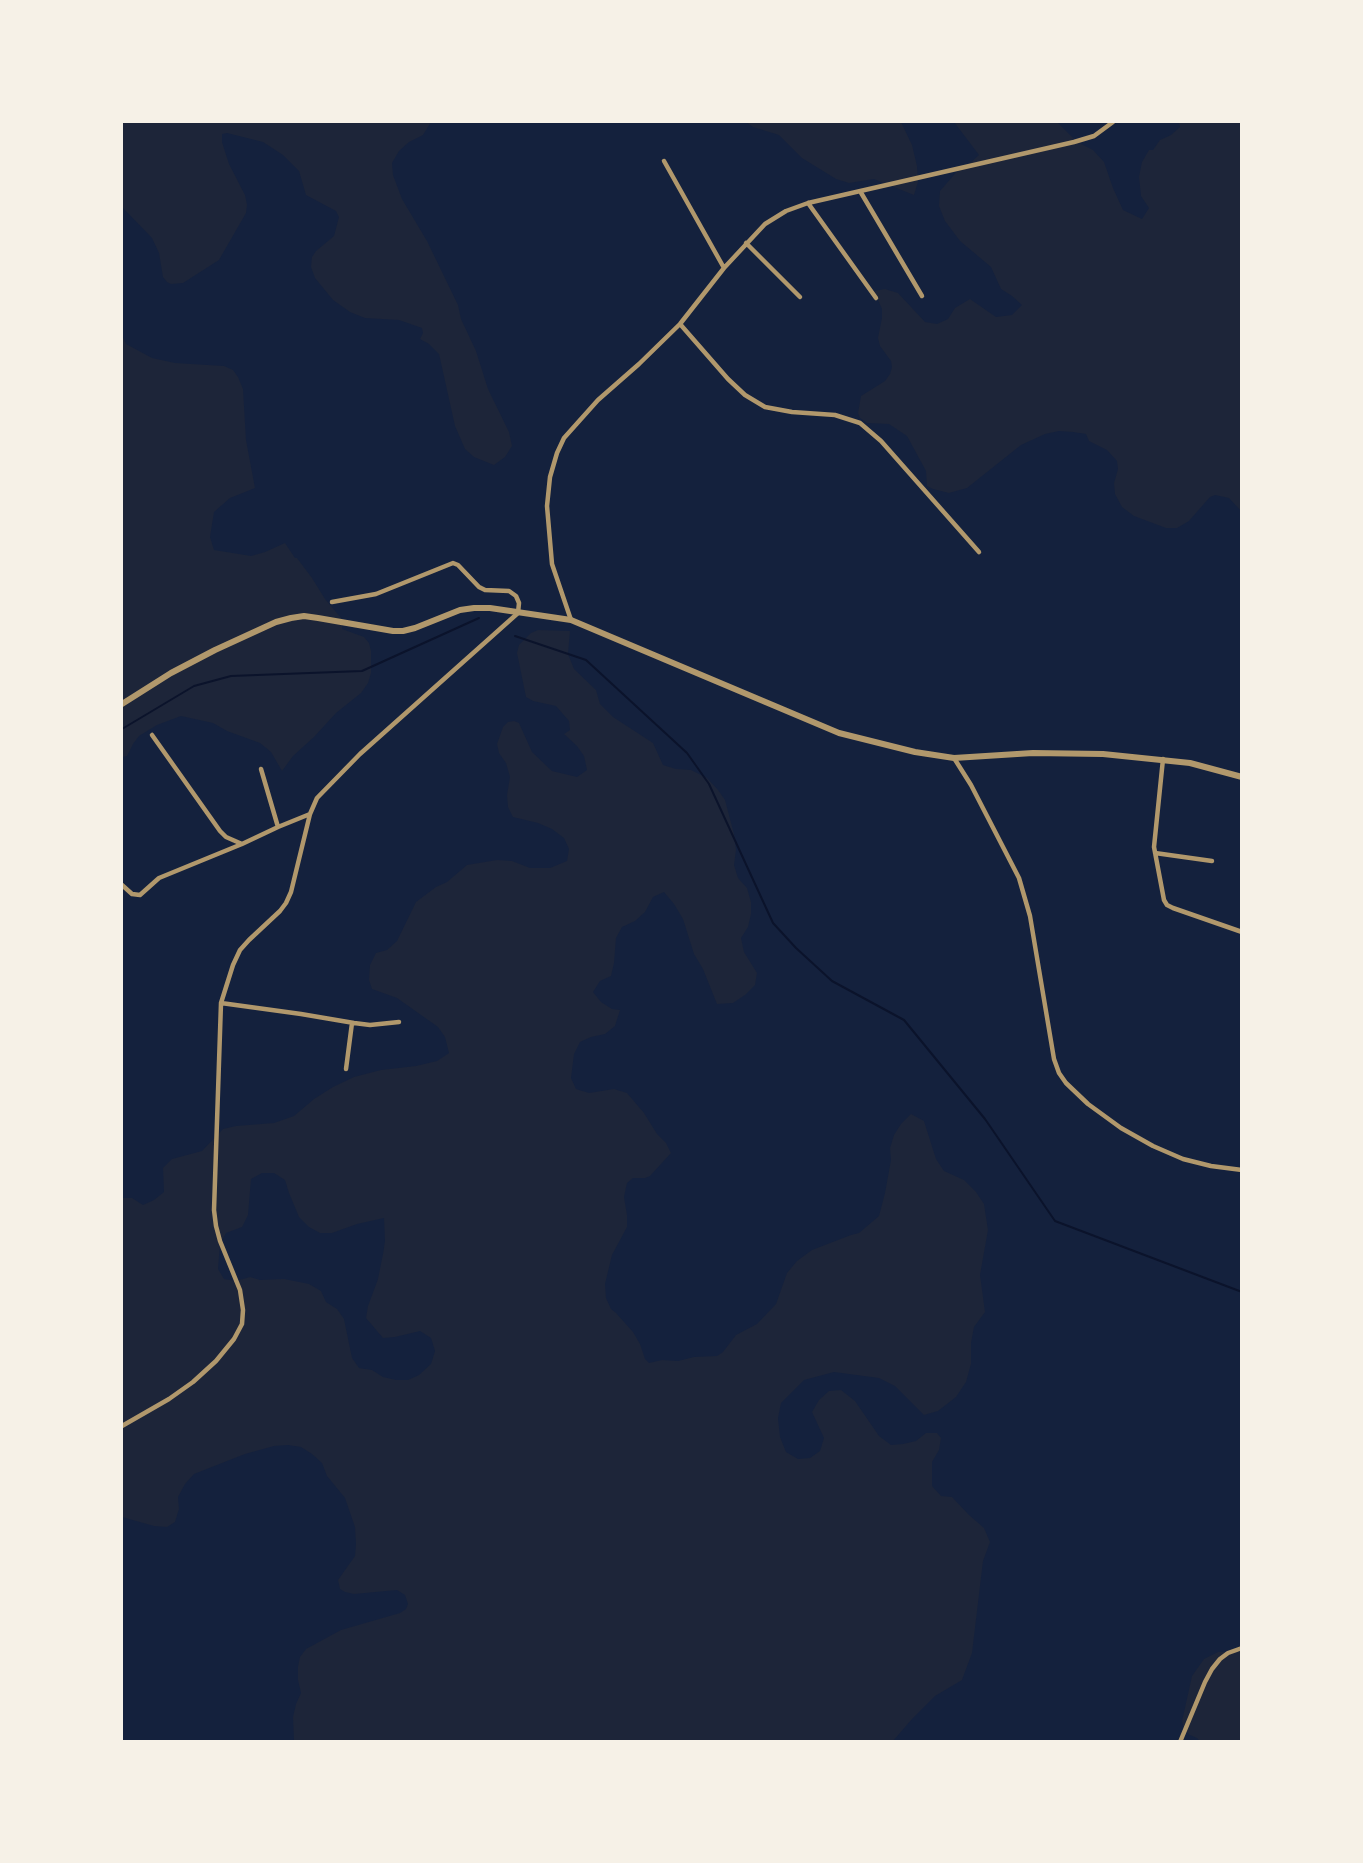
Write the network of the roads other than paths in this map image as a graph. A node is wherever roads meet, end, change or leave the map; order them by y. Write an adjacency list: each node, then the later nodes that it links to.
1 (1113, 122): 3 (street)
2 (664, 161): 6 (street)
3 (860, 191): 4 (street); 7 (street)
4 (808, 203): 5 (street); 9 (street)
5 (746, 243): 6 (street); 8 (street)
6 (724, 268): 10 (street)
7 (922, 296)
8 (800, 297)
9 (876, 298)
10 (680, 324): 11 (street); 14 (street)
11 (979, 552)
12 (332, 602): 13 (street)
13 (518, 613): 14 (street); 15 (street); 21 (street)
14 (571, 620): 17 (street)
15 (122, 704)
16 (152, 735): 23 (street)
17 (954, 758): 18 (street); 32 (street)
18 (1163, 759): 20 (street); 24 (street)
19 (261, 769): 22 (street)
20 (1242, 777)
21 (310, 814): 22 (street); 28 (street)
22 (278, 827): 23 (street)
23 (242, 844): 26 (street)
24 (1155, 853): 25 (street); 27 (street)
25 (1212, 861)
26 (122, 885)
27 (1242, 932)
28 (221, 1003): 30 (street); 33 (street)
29 (399, 1022): 30 (street)
30 (352, 1023): 31 (street)
31 (346, 1069)
32 (1242, 1170)
33 (122, 1426)
34 (1242, 1648): 35 (street)
35 (1180, 1742)

